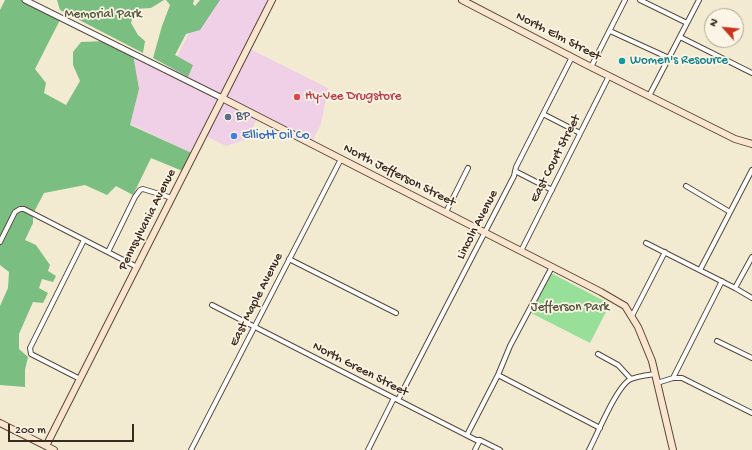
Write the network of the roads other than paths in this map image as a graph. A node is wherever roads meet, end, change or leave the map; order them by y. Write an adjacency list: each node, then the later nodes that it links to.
1 (25, 0): 16 (street, North Jefferson Street)
2 (272, 0): 16 (main road, Pennsylvania Avenue)
3 (625, 0): 8 (street)
4 (640, 0): 7 (street)
5 (699, 0): 7 (street)
6 (464, 1): 10 (main road, North Elm Street)
7 (687, 23): 9 (street)
8 (610, 31): 11 (street); 12 (street)
9 (680, 37): 11 (street); 13 (street)
10 (572, 57): 12 (main road, North Elm Street); 17 (street, Lincoln Avenue)
11 (669, 58): 15 (street)
12 (591, 67): 14 (main road, North Elm Street)
13 (752, 73)
14 (609, 76): 15 (main road, North Elm Street); 18 (street, East Court Street)
15 (649, 96): 19 (main road, North Elm Street)
16 (222, 98): 20 (main road, North Jefferson Street); 26 (main road, Pennsylvania Avenue)
17 (543, 114): 18 (street); 23 (street, Lincoln Avenue)
18 (580, 133): 25 (street, East Court Street)
19 (752, 144)
20 (341, 159): 27 (main road, North Jefferson Street); 37 (street, East Maple Avenue)
21 (468, 168): 27 (street)
22 (752, 170): 28 (street)
23 (515, 171): 25 (street); 29 (street, Lincoln Avenue)
24 (686, 186): 28 (street)
25 (552, 190): 33 (street, East Court Street)
26 (172, 198): 34 (street); 38 (main road, Pennsylvania Avenue)
27 (446, 212): 29 (main road, North Jefferson Street)
28 (730, 212): 40 (street)
29 (486, 233): 33 (main road, North Jefferson Street); 57 (street, Lincoln Avenue)
30 (84, 240): 31 (street); 34 (street); 54 (street)
31 (0, 242)
32 (646, 243): 35 (street)
33 (521, 251): 39 (main road, North Jefferson Street)
34 (108, 252): 38 (street)
35 (664, 252): 40 (street); 46 (street)
36 (752, 256): 42 (street)
37 (289, 259): 45 (street); 47 (street, East Maple Avenue)
38 (137, 267): 54 (main road, Pennsylvania Avenue)
39 (552, 267): 46 (main road, North Jefferson Street); 52 (street)
40 (700, 270): 41 (street)
41 (722, 281): 42 (street); 53 (street)
42 (736, 288): 43 (street)
43 (752, 298)
44 (212, 305): 47 (street, North Green Street)
45 (396, 313)
46 (632, 316): 51 (main road, North Jefferson Street)
47 (254, 327): 57 (street, North Green Street); 65 (street, East Maple Avenue)
48 (717, 341): 50 (street)
49 (598, 354): 55 (street)
50 (752, 358)
51 (655, 374): 55 (street); 56 (main road, North Jefferson Street)
52 (498, 375): 60 (street); 61 (street)
53 (673, 378): 56 (street); 58 (street)
54 (80, 379): 63 (main road, Pennsylvania Avenue)
55 (631, 379): 60 (street)
56 (657, 383): 70 (main road, North Jefferson Street)
57 (396, 399): 61 (street, North Green Street); 66 (street, Lincoln Avenue)
58 (752, 413)
59 (0, 423): 63 (main road)
60 (600, 428): 69 (street)
61 (466, 435): 62 (street, North Green Street)
62 (480, 440): 67 (street); 68 (street, North Green Street)
63 (44, 448): 64 (main road)
64 (54, 450)
65 (191, 450)
66 (368, 450)
67 (475, 450)
68 (500, 450)
69 (589, 450)
70 (673, 450)

